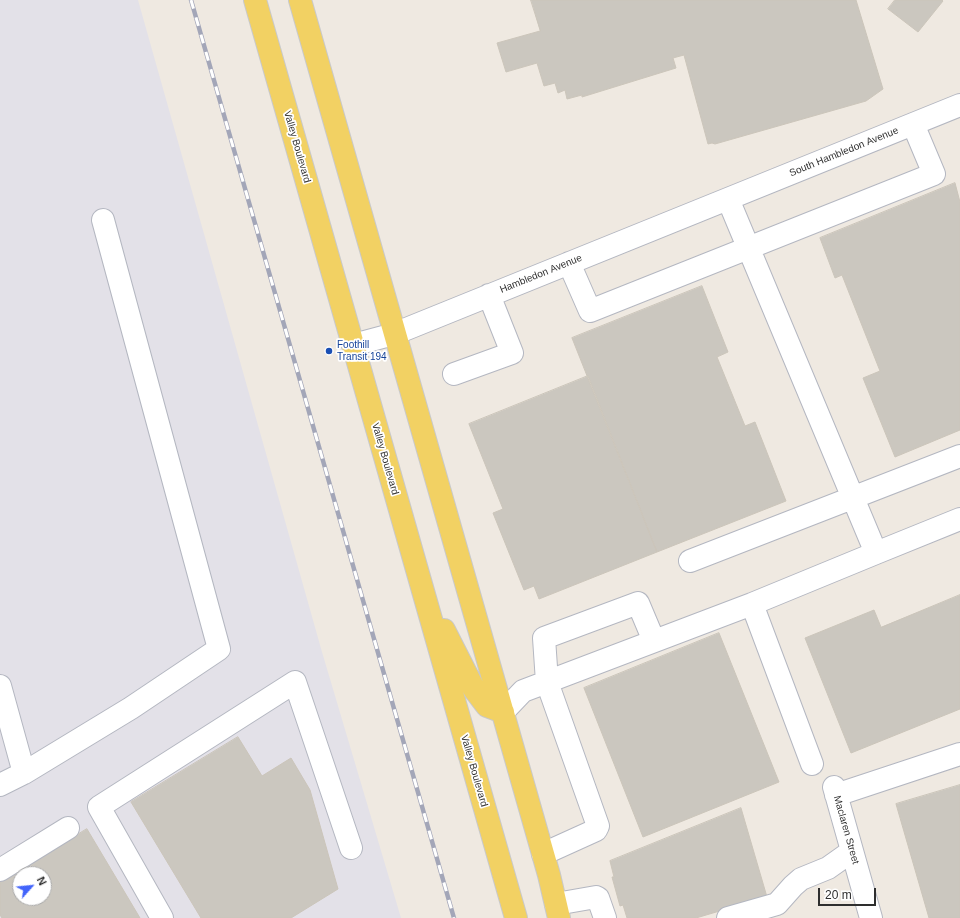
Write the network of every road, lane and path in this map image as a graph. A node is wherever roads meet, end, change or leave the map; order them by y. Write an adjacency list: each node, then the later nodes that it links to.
1 (255, 0): 11 (main road, Valley Boulevard)
2 (300, 0): 10 (main road)
3 (960, 105): 4 (street, South Hambledon Avenue)
4 (913, 124): 5 (street, South Hambledon Avenue); 7 (street)
5 (728, 199): 7 (street); 8 (street, Hambledon Avenue)
6 (103, 220): 26 (street)
7 (748, 248): 8 (street); 14 (street)
8 (569, 263): 9 (street, Hambledon Avenue)
9 (489, 295): 10 (street, Hambledon Avenue); 12 (street)
10 (394, 334): 11 (street, Hambledon Avenue); 23 (main road)
11 (353, 345): 18 (main road, Valley Boulevard)
12 (454, 374)
13 (960, 456): 14 (street)
14 (852, 497): 16 (street); 17 (street)
15 (960, 519): 16 (street)
16 (876, 553): 19 (street)
17 (690, 561)
18 (421, 584): 23 (main road); 35 (main road, Valley Boulevard)
19 (752, 604): 20 (street); 25 (street)
20 (654, 641): 21 (street); 21 (street)
21 (547, 682): 23 (street); 31 (street)
22 (0, 686): 26 (street)
23 (503, 712): 31 (main road)
24 (960, 754): 30 (street, Maclaren Street)
25 (812, 764)
26 (24, 773): 27 (street)
27 (0, 785)
28 (68, 828): 32 (street)
29 (351, 848): 34 (street)
30 (852, 851): 37 (street); 38 (street, Maclaren Street)
31 (543, 854): 33 (main road)
32 (0, 870)
33 (558, 911): 36 (street)
34 (162, 918)
35 (516, 918)
36 (605, 918)
37 (728, 918)
38 (871, 918)

